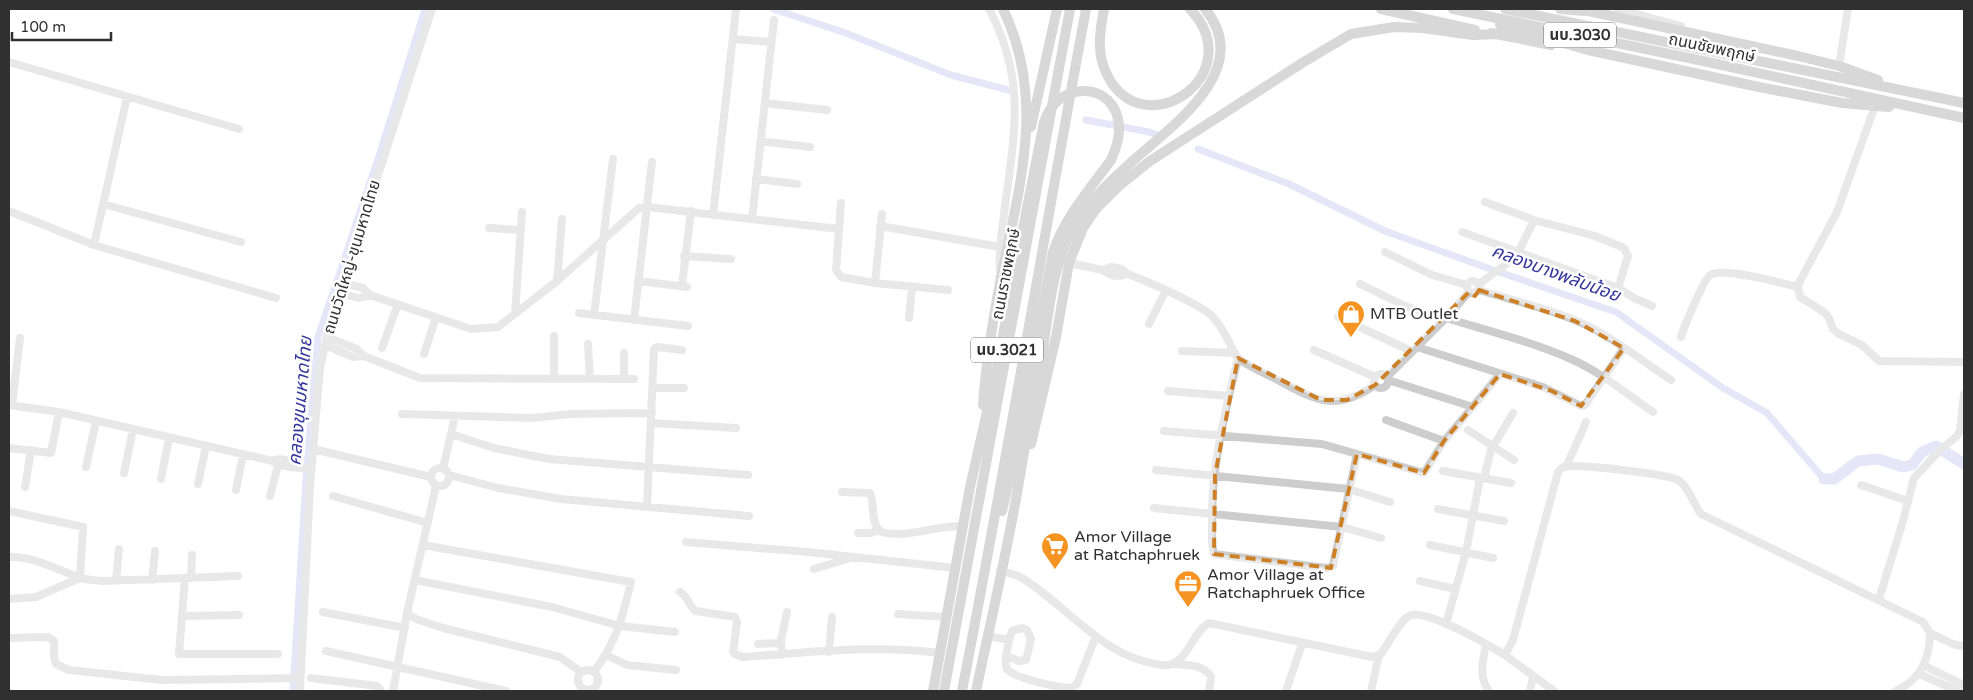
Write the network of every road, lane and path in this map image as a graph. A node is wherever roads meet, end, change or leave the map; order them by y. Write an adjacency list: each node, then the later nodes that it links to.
1 (432, 9): 76 (street, ถนนวัดใหญ่-ขุนมหาดไทย)
2 (736, 9): 25 (street)
3 (990, 9): 67 (street)
4 (1003, 9): 42 (main road)
5 (1057, 9): 42 (main road)
6 (1070, 9): 279 (main road, ถนนราชพฤกษ์ / นบ.3021)
7 (1086, 9): 205 (main road, ถนนราชพฤกษ์ / นบ.3021)
8 (1104, 9): 9 (main road)
9 (1190, 9)
10 (1205, 9): 177 (main road)
11 (1380, 9): 23 (main road)
12 (1441, 9): 27 (main road)
13 (1453, 9): 28 (main road, ถนนชัยพฤกษ์ / นบ.3030)
14 (1505, 9): 28 (main road, ถนนชัยพฤกษ์ / นบ.3030)
15 (1560, 9): 20 (main road)
16 (1579, 9): 20 (main road)
17 (1618, 9): 19 (street)
18 (1848, 9): 30 (street)
19 (1629, 10): 21 (street)
20 (1594, 12): 24 (main road)
21 (1640, 12): 24 (street)
22 (774, 20): 26 (street)
23 (1496, 34): 27 (main road); 72 (main road)
24 (1702, 34): 30 (main road)
25 (733, 39): 26 (street); 55 (street)
26 (771, 42): 33 (street)
27 (1588, 50): 35 (main road)
28 (1709, 56): 31 (main road, ถนนชัยพฤกษ์ / นบ.3030); 36 (main road, ถนนชัยพฤกษ์ / นบ.3030)
29 (9, 62): 32 (street)
30 (1838, 66): 31 (main road)
31 (1897, 89): 34 (main road, ถนนชัยพฤกษ์ / นบ.3030)
32 (127, 97): 39 (street); 49 (street)
33 (765, 103): 37 (street); 40 (street)
34 (1964, 103)
35 (1875, 106): 36 (main road); 81 (street)
36 (1918, 108): 38 (main road, ถนนชัยพฤกษ์ / นบ.3030)
37 (826, 110)
38 (1964, 118)
39 (239, 129)
40 (760, 141): 41 (street); 45 (street)
41 (810, 147)
42 (1025, 150): 74 (main road)
43 (613, 159): 64 (street)
44 (652, 162): 50 (street)
45 (756, 179): 46 (street); 57 (street)
46 (797, 184)
47 (1485, 202): 58 (street)
48 (842, 203): 61 (street)
49 (103, 204): 65 (street); 66 (street)
50 (647, 207): 52 (street); 64 (street); 73 (street)
51 (9, 211): 66 (street)
52 (691, 211): 55 (street); 70 (street)
53 (522, 212): 62 (street)
54 (882, 214): 59 (street)
55 (713, 215): 57 (street)
56 (562, 219): 75 (street)
57 (752, 219): 61 (street)
58 (1534, 220): 69 (street); 82 (street)
59 (880, 226): 67 (street); 77 (street)
60 (488, 228): 62 (street)
61 (839, 229): 77 (street)
62 (521, 230): 92 (street)
63 (1462, 232): 69 (street)
64 (604, 240): 75 (street); 93 (street)
65 (241, 242)
66 (94, 246): 88 (street)
67 (1000, 247): 74 (street)
68 (1385, 252): 83 (street)
69 (1518, 252): 80 (street); 82 (street)
70 (684, 256): 71 (street); 73 (street)
71 (731, 259)
72 (1069, 264): 85 (street); 177 (main road)
73 (638, 280): 98 (street)
74 (1001, 280): 152 (main road)
75 (557, 281): 92 (street)
76 (343, 283): 86 (street, ถนนวัดใหญ่-ขุนมหาดไทย); 87 (street)
77 (875, 283): 79 (street)
78 (1360, 284): 97 (street)
79 (912, 287): 84 (street); 96 (street)
80 (1479, 287): 83 (street); 108 (street)
81 (1798, 287): 103 (street); 117 (street)
82 (1618, 288): 90 (street)
83 (1468, 289): 97 (street)
84 (948, 290)
85 (1166, 290): 99 (street); 116 (street)
86 (340, 293): 87 (street); 102 (street, ถนนวัดใหญ่-ขุนมหาดไทย)
87 (370, 295): 89 (street)
88 (276, 298)
89 (398, 304): 94 (street); 107 (street)
90 (1652, 306)
91 (579, 313): 93 (street)
92 (515, 314): 94 (street)
93 (594, 315): 98 (street)
94 (436, 317): 114 (street)
95 (1338, 317): 109 (street)
96 (909, 318)
97 (1445, 319): 109 (street); 120 (street)
98 (634, 320): 100 (street)
99 (1149, 324)
100 (688, 326)
101 (554, 336): 121 (street)
102 (327, 337): 106 (street, ถนนวัดใหญ่-ขุนมหาดไทย); 115 (street)
103 (1681, 337)
104 (20, 338): 118 (street)
105 (588, 344): 122 (street)
106 (325, 346): 115 (street); 158 (street, ถนนวัดใหญ่-ขุนมหาดไทย)
107 (382, 348)
108 (1624, 348): 120 (street); 126 (street)
109 (1414, 349): 119 (street); 125 (street)
110 (682, 350): 128 (street)
111 (1314, 350): 127 (street)
112 (1182, 351): 116 (street)
113 (624, 353): 123 (street)
114 (424, 354)
115 (364, 356): 121 (street)
116 (1236, 356): 127 (street); 132 (street)
117 (1964, 362)
118 (13, 364): 133 (street)
119 (1500, 374): 120 (street); 134 (street)
120 (1604, 378): 136 (street)
121 (554, 379): 122 (street)
122 (590, 379): 123 (street)
123 (624, 379): 124 (street)
124 (634, 379)
125 (1387, 379): 127 (street); 127 (street); 134 (street)
126 (1671, 380)
127 (1375, 381)
128 (652, 388): 129 (street); 137 (street)
129 (684, 388)
130 (1168, 390): 132 (street)
131 (1964, 394): 149 (street)
132 (1229, 396): 151 (street)
133 (11, 405): 135 (street)
134 (1473, 408): 154 (street)
135 (59, 412): 142 (street); 159 (street)
136 (1653, 412)
137 (652, 413): 140 (street); 144 (street)
138 (1514, 413): 155 (street)
139 (402, 414): 140 (street)
140 (455, 416): 150 (street)
141 (1386, 420): 154 (street)
142 (96, 421): 146 (street); 164 (street)
143 (1586, 422): 165 (street)
144 (651, 423): 145 (street); 167 (street)
145 (736, 428)
146 (133, 429): 153 (street); 171 (street)
147 (1468, 430): 155 (street)
148 (1164, 431): 151 (street)
149 (1962, 432): 189 (street)
150 (450, 434): 167 (street); 170 (street)
151 (1220, 435): 160 (street); 173 (street)
152 (980, 437): 199 (main road); 205 (main road, bridge)
153 (169, 438): 156 (street); 175 (street)
154 (1444, 441): 160 (street)
155 (1493, 445): 162 (street); 176 (street)
156 (206, 446): 161 (street); 179 (street)
157 (9, 448): 159 (street)
158 (313, 449): 166 (street, ถนนวัดใหญ่-ขุนมหาดไทย); 174 (street)
159 (31, 450): 182 (street)
160 (1357, 454): 183 (street)
161 (243, 455): 163 (street); 184 (street)
162 (1514, 460)
163 (277, 461): 166 (street); 186 (street)
164 (86, 467)
165 (1566, 467): 228 (street); 258 (street)
166 (305, 468): 268 (street, ถนนวัดใหญ่-ขุนมหาดไทย)
167 (649, 468): 172 (street); 190 (street)
168 (1156, 470): 173 (street)
169 (1443, 471): 176 (street)
170 (446, 472): 174 (street); 181 (street); 190 (street)
171 (124, 473)
172 (748, 475)
173 (1215, 475): 183 (street); 194 (street)
174 (431, 477): 181 (street)
175 (161, 478)
176 (1482, 478): 178 (street); 195 (street)
177 (1020, 479): 217 (main road)
178 (1512, 483)
179 (198, 484)
180 (1861, 485): 189 (street)
181 (436, 486): 198 (street)
182 (25, 487)
183 (1348, 489): 188 (street); 200 (street)
184 (236, 490)
185 (842, 492): 201 (street)
186 (270, 496)
187 (333, 496): 198 (street)
188 (1390, 502)
189 (1908, 502): 228 (street)
190 (647, 506): 196 (street)
191 (1154, 508): 194 (street)
192 (1438, 509): 195 (street)
193 (9, 511): 219 (street)
194 (1212, 514): 200 (street); 200 (street)
195 (1473, 515): 197 (street); 210 (street)
196 (749, 516)
197 (1504, 521)
198 (428, 524): 206 (street)
199 (963, 526): 201 (street); 216 (main road)
200 (1342, 527): 203 (street)
201 (878, 530): 202 (street)
202 (858, 532)
203 (1381, 538)
204 (686, 542): 212 (street)
205 (991, 544): 280 (main road, ถนนราชพฤกษ์ / นบ.3021)
206 (423, 545): 223 (street); 238 (street)
207 (1430, 545): 210 (street)
208 (119, 549): 221 (street)
209 (155, 551): 222 (street)
210 (1466, 552): 214 (street); 225 (street)
211 (192, 555): 220 (street)
212 (856, 556): 215 (street); 216 (street)
213 (9, 557): 219 (street)
214 (1493, 558)
215 (814, 568)
216 (955, 568): 236 (main road)
217 (1000, 571): 242 (main road); 243 (street)
218 (238, 576): 220 (street)
219 (80, 578): 221 (street); 227 (street)
220 (188, 578): 222 (street); 234 (street)
221 (116, 580): 222 (street)
222 (152, 580)
223 (415, 580): 231 (street); 238 (street)
224 (1420, 581): 225 (street)
225 (1456, 589): 237 (street)
226 (680, 592): 256 (street)
227 (9, 599)
228 (1879, 599): 241 (street)
229 (323, 612): 239 (street)
230 (787, 612): 246 (street)
231 (408, 613): 239 (street); 264 (street)
232 (898, 614): 236 (street)
233 (239, 615): 234 (street)
234 (182, 616): 254 (street)
235 (832, 617): 252 (street)
236 (946, 617): 253 (main road)
237 (1448, 618): 249 (street); 257 (street)
238 (620, 626): 240 (street); 255 (street)
239 (405, 628): 262 (street)
240 (675, 632)
241 (1930, 633): 250 (street); 261 (street)
242 (987, 636): 245 (street); 281 (main road)
243 (1096, 636): 260 (street); 272 (street)
244 (9, 638): 268 (street)
245 (1009, 640): 259 (street); 259 (street)
246 (781, 643): 247 (street); 256 (street)
247 (758, 644)
248 (1302, 644): 257 (street); 260 (street); 283 (street)
249 (1486, 644): 258 (street); 285 (street)
250 (1964, 645)
251 (326, 651): 262 (street)
252 (829, 652): 253 (street); 256 (street)
253 (940, 653): 278 (main road)
254 (278, 654)
255 (606, 655): 263 (street); 265 (street)
256 (782, 655)
257 (1378, 655): 284 (street)
258 (1505, 655): 267 (street)
259 (1006, 656): 272 (street)
260 (1174, 663): 282 (street)
261 (1923, 665): 266 (street); 270 (street)
262 (398, 666): 276 (street); 277 (street)
263 (676, 670)
264 (582, 672): 265 (street); 271 (street)
265 (594, 672): 273 (street)
266 (1918, 674): 288 (street); 289 (street)
267 (1532, 676): 286 (street); 287 (street)
268 (299, 678): 274 (street, ถนนวัดใหญ่-ขุนมหาดไทย)
269 (310, 678): 275 (street)
270 (1964, 685)
271 (577, 688): 273 (street)
272 (1048, 688)
273 (598, 689)
274 (300, 691)
275 (380, 691)
276 (393, 691)
277 (506, 691)
278 (933, 691)
279 (944, 691)
280 (962, 691)
281 (976, 691)
282 (1209, 691)
283 (1286, 691)
284 (1371, 691)
285 (1489, 691)
286 (1530, 691)
287 (1554, 691)
288 (1896, 691)
289 (1958, 691)

